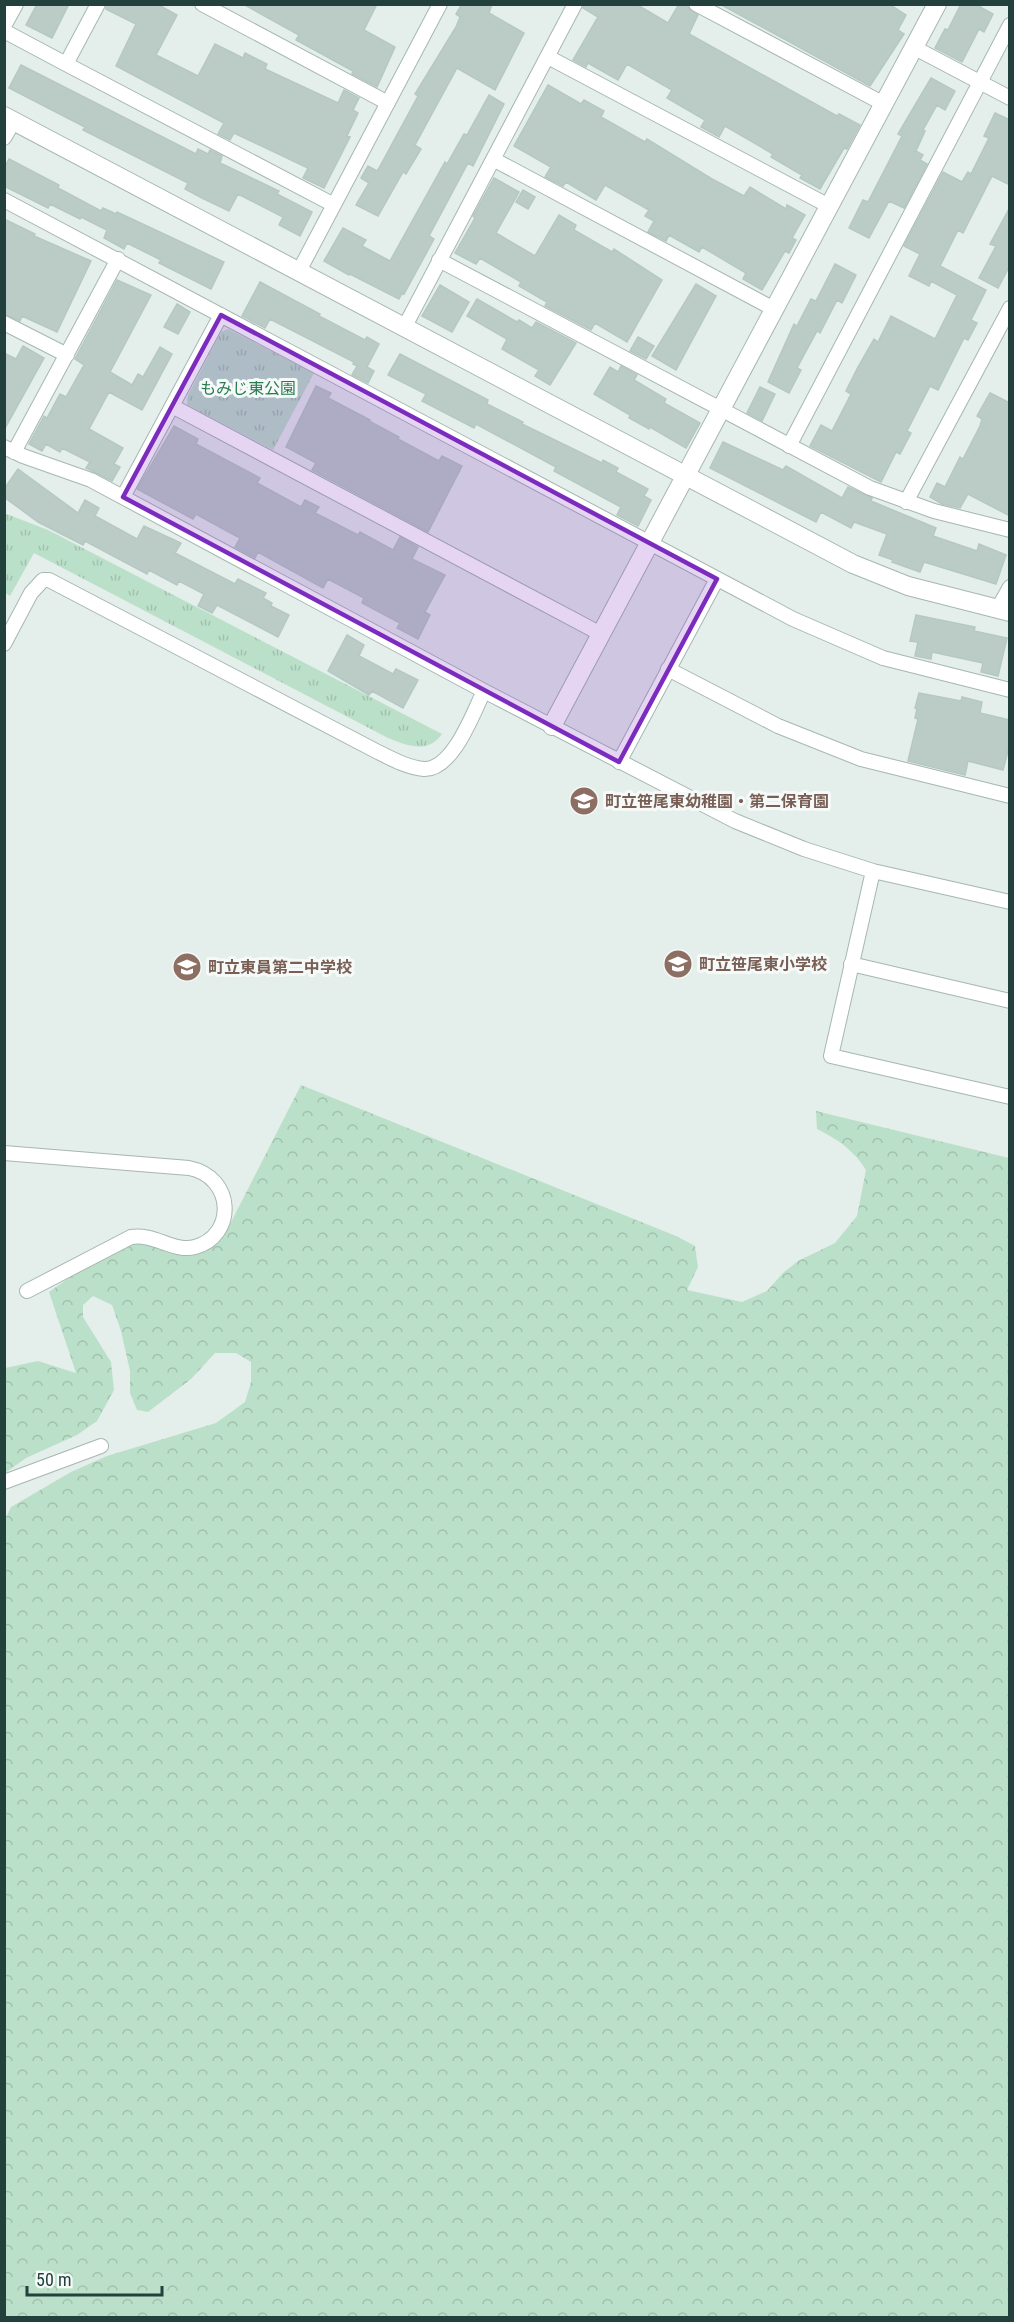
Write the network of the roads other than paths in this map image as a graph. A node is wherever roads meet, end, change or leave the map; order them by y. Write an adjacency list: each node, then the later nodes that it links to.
1 (14, 4): 8 (street)
2 (98, 4): 13 (street)
3 (202, 4): 16 (street)
4 (440, 4): 16 (street)
5 (575, 4): 12 (street)
6 (696, 4): 17 (street)
7 (937, 4): 11 (street)
8 (4, 22)
9 (1010, 25): 14 (street)
10 (4, 31): 13 (street)
11 (913, 47): 14 (street); 17 (street)
12 (548, 57): 20 (street); 23 (street)
13 (66, 64): 22 (street)
14 (978, 82): 15 (street); 35 (street)
15 (1010, 98)
16 (387, 104): 22 (street)
17 (884, 104): 23 (street)
18 (9, 118): 19 (street); 26 (street)
19 (4, 138)
20 (493, 159): 25 (street); 28 (street)
21 (4, 200): 24 (street)
22 (334, 206): 26 (street)
23 (829, 206): 28 (street)
24 (118, 260): 29 (street); 32 (street)
25 (439, 261): 31 (street); 34 (street)
26 (299, 271): 31 (street)
27 (1010, 308): 39 (street)
28 (774, 309): 34 (street)
29 (221, 315): 33 (street); 41 (street)
30 (4, 323): 32 (street)
31 (404, 328): 37 (street)
32 (67, 355): 36 (street)
33 (172, 406): 38 (street); 45 (street)
34 (720, 411): 35 (street); 37 (street)
35 (789, 446): 39 (street)
36 (9, 450): 38 (street)
37 (685, 477): 41 (street); 44 (street)
38 (123, 496): 49 (street)
39 (906, 502): 40 (street)
40 (1010, 530)
41 (649, 543): 42 (street); 45 (street)
42 (717, 579): 47 (street); 48 (street)
43 (1010, 587): 44 (street)
44 (1003, 611)
45 (601, 634): 50 (street)
46 (4, 644): 49 (street)
47 (668, 669): 51 (street); 52 (street)
48 (1010, 690)
49 (484, 691): 50 (street)
50 (552, 726): 51 (street)
51 (618, 762): 53 (street)
52 (1010, 796)
53 (873, 871): 54 (street); 55 (street)
54 (1010, 902)
55 (851, 964): 56 (street); 57 (street)
56 (1010, 1000)
57 (1010, 1097)
58 (4, 1153): 59 (street)
59 (27, 1291)
60 (101, 1446): 61 (street)
61 (4, 1482)

